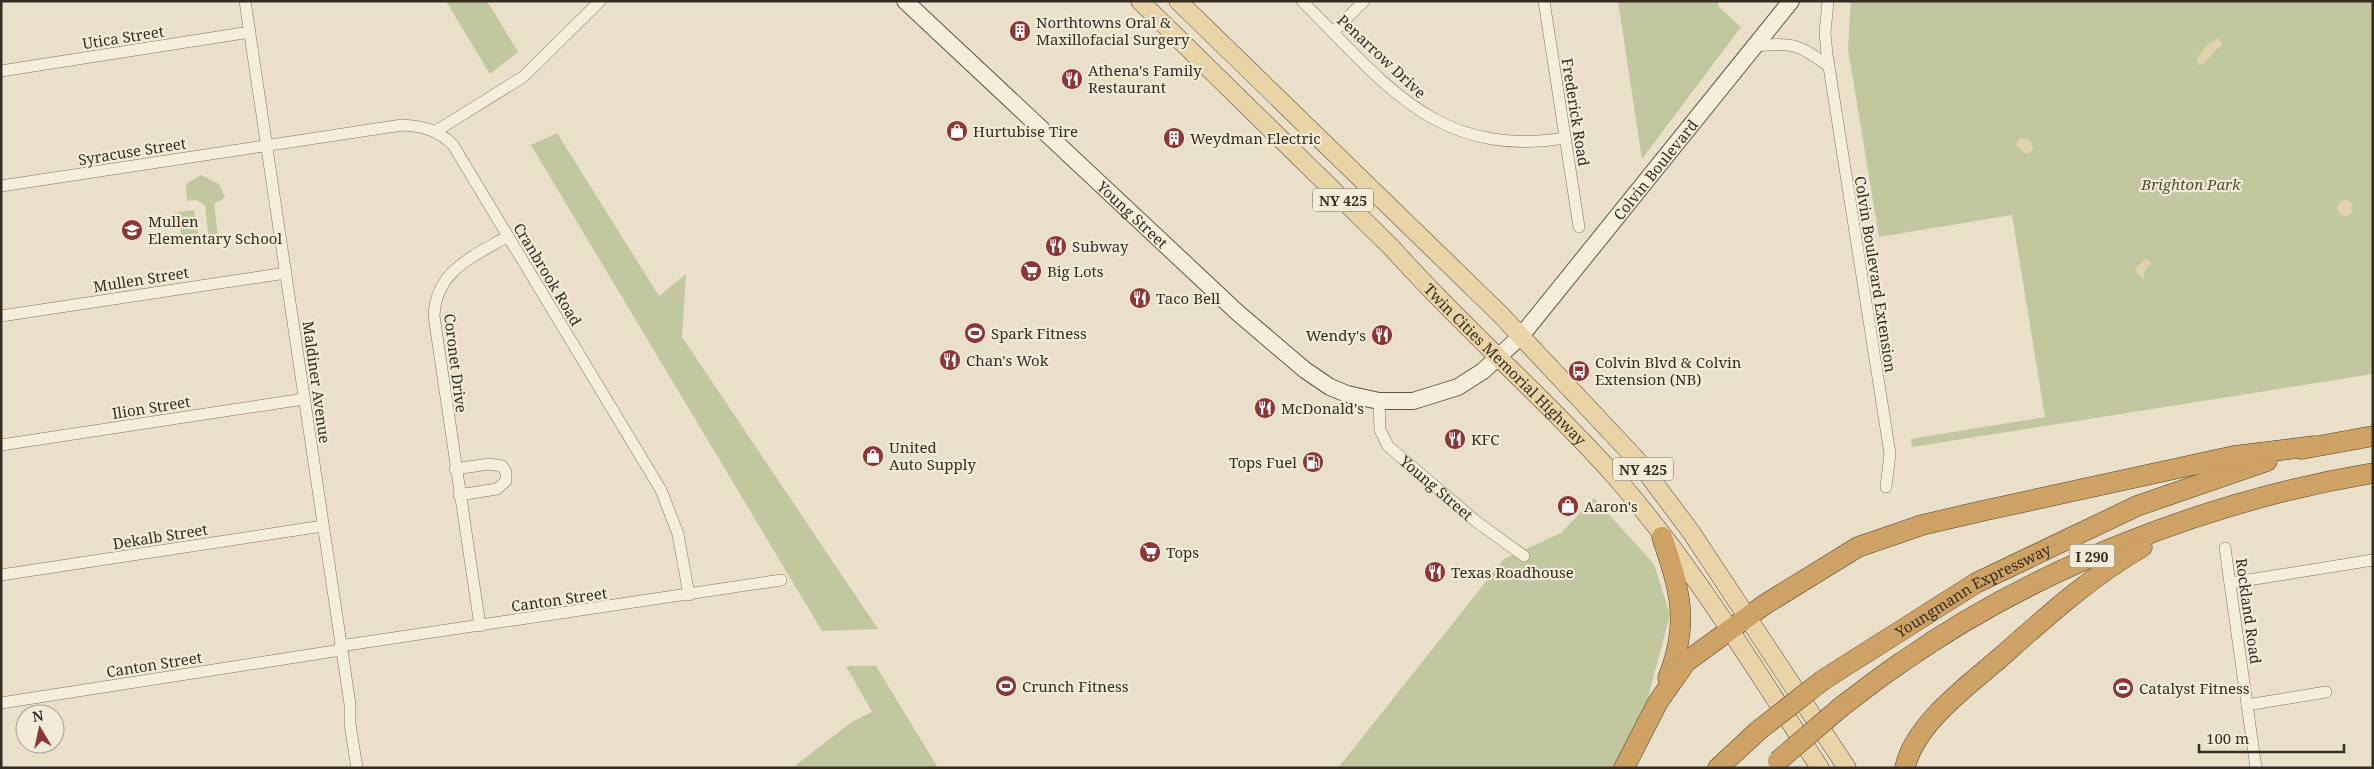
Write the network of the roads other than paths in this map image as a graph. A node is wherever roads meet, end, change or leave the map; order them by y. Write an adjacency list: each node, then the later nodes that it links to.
1 (245, 1): 11 (street, Maldiner Avenue)
2 (600, 1): 16 (street)
3 (905, 1): 27 (street, Young Street)
4 (1140, 1): 25 (main road, Twin Cities Memorial Highway / NY 425)
5 (1178, 1): 24 (main road, Twin Cities Memorial Highway / NY 425)
6 (1302, 1): 12 (street, Penarrow Drive)
7 (1364, 1): 12 (street)
8 (1544, 1): 17 (street, Frederick Road)
9 (1791, 1): 13 (street, Colvin Boulevard)
10 (1828, 1): 14 (street, Colvin Boulevard Extension)
11 (250, 32): 15 (street, Utica Street); 18 (street, Maldiner Avenue)
12 (1333, 32): 17 (street, Penarrow Drive)
13 (1753, 46): 14 (street); 24 (street, Colvin Boulevard)
14 (1828, 66): 33 (street, Colvin Boulevard Extension)
15 (1, 71)
16 (436, 131): 18 (street, Cranbrook Road); 21 (street, Cranbrook Road)
17 (1565, 138): 20 (street, Frederick Road)
18 (267, 146): 19 (street, Syracuse Street); 22 (street, Maldiner Avenue)
19 (1, 186)
20 (1579, 227)
21 (508, 236): 31 (street, Coronet Drive); 44 (street, Cranbrook Road)
22 (286, 273): 23 (street, Mullen Street); 26 (street, Maldiner Avenue)
23 (1, 316)
24 (1521, 336): 25 (street, Young Street); 45 (main road, Twin Cities Memorial Highway / NY 425)
25 (1499, 357): 27 (street, Young Street); 37 (main road, Twin Cities Memorial Highway / NY 425)
26 (304, 399): 29 (street, Ilion Street); 36 (street, Maldiner Avenue)
27 (1379, 401): 39 (street, Young Street)
28 (2373, 436): 30 (highway, Youngmann Expressway / I 290)
29 (1, 445)
30 (2314, 446): 45 (highway); 56 (highway, Youngmann Expressway / I 290, bridge)
31 (455, 469): 34 (street, Coronet Drive); 34 (street)
32 (2373, 473): 35 (highway, Youngmann Expressway / I 290)
33 (1886, 487)
34 (459, 494): 46 (street, Coronet Drive)
35 (2191, 518): 53 (highway, Youngmann Expressway / I 290, bridge); 59 (highway)
36 (323, 526): 41 (street, Dekalb Street); 48 (street, Maldiner Avenue)
37 (1662, 537): 47 (main road, Twin Cities Memorial Highway / NY 425); 50 (highway)
38 (2225, 548): 43 (street, Rockland Road)
39 (1524, 556)
40 (2373, 560): 43 (street)
41 (1, 575)
42 (781, 580): 44 (street, Canton Street)
43 (2230, 582): 52 (street, Rockland Road)
44 (689, 595): 46 (street, Canton Street)
45 (1748, 616): 47 (highway); 58 (main road, Twin Cities Memorial Highway / NY 425)
46 (480, 626): 48 (street, Canton Street)
47 (1729, 631): 50 (highway); 57 (main road, Twin Cities Memorial Highway / NY 425)
48 (341, 648): 51 (street, Canton Street); 54 (street, Maldiner Avenue)
49 (2326, 692): 52 (street)
50 (1658, 702): 55 (highway)
51 (1, 704)
52 (2247, 704): 60 (street, Rockland Road)
53 (1774, 764)
54 (357, 768)
55 (1624, 768)
56 (1718, 768)
57 (1820, 768)
58 (1847, 768)
59 (1905, 768)
60 (2256, 768)

